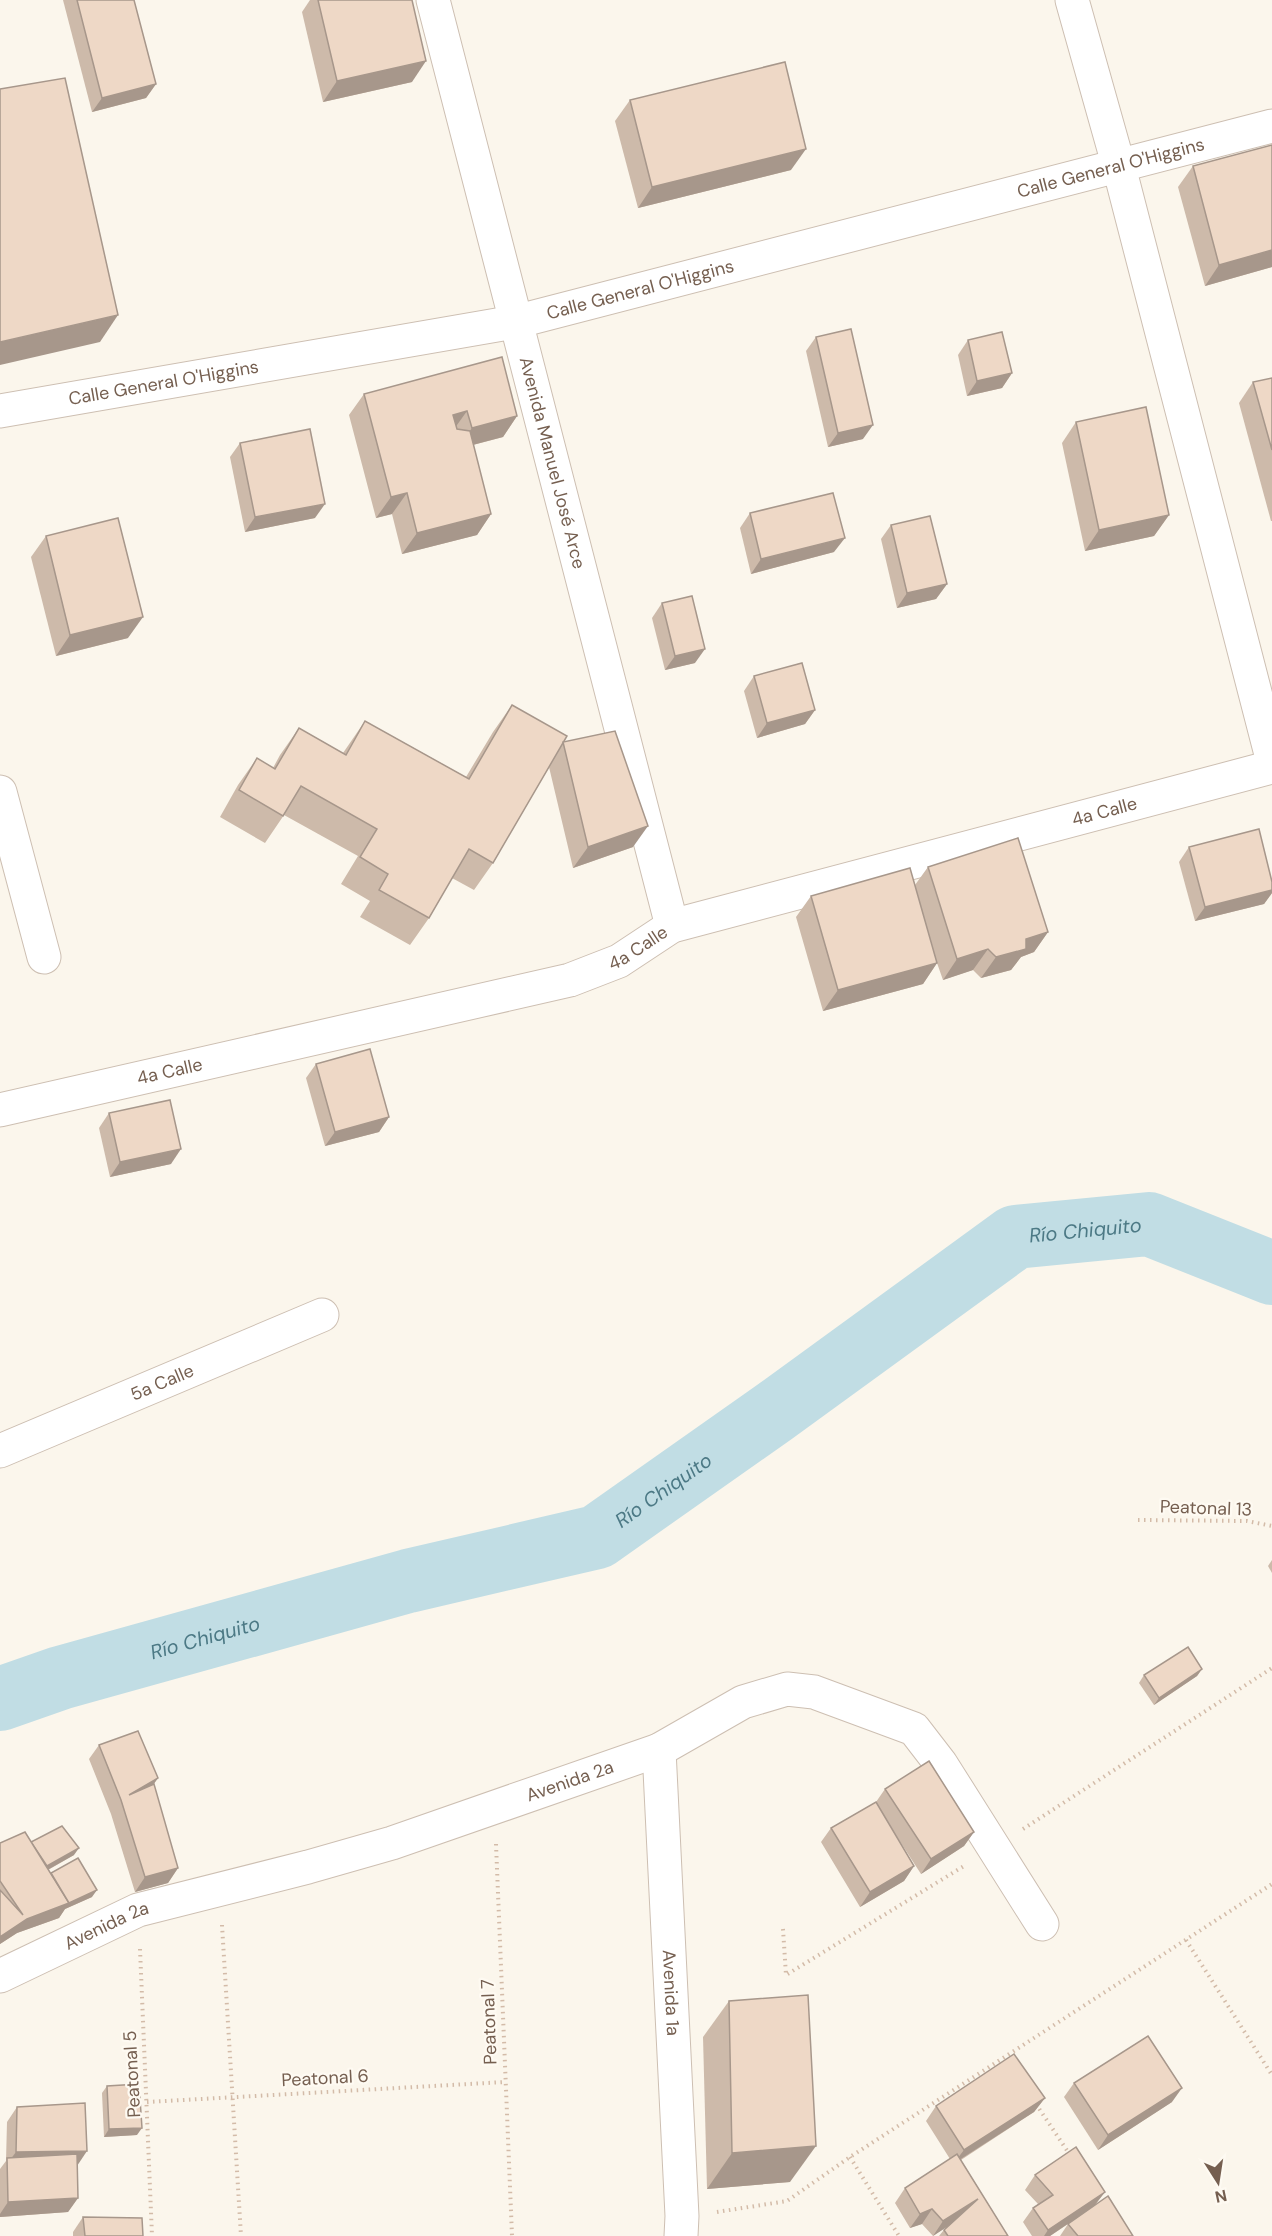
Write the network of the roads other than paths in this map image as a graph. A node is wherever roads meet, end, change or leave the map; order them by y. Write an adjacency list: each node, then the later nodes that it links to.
1 (434, 0): 5 (street, Avenida Manuel José Arce)
2 (1072, 0): 4 (street)
3 (1272, 126): 4 (street, Calle General O'Higgins)
4 (1119, 167): 5 (street, Calle General O'Higgins); 7 (street)
5 (515, 322): 6 (street, Calle General O'Higgins); 10 (street, Avenida Manuel José Arce)
6 (0, 411)
7 (1272, 758)
8 (1272, 767): 10 (street, 4a Calle)
9 (0, 792): 11 (street)
10 (672, 926): 12 (street, 4a Calle)
11 (44, 957)
12 (0, 1110)
13 (322, 1315): 14 (street, 5a Calle)
14 (0, 1451)
15 (658, 1750): 16 (street, Avenida 2a); 17 (street, Avenida 2a); 18 (street, Avenida 1a)
16 (1042, 1924)
17 (0, 1976)
18 (681, 2226)

